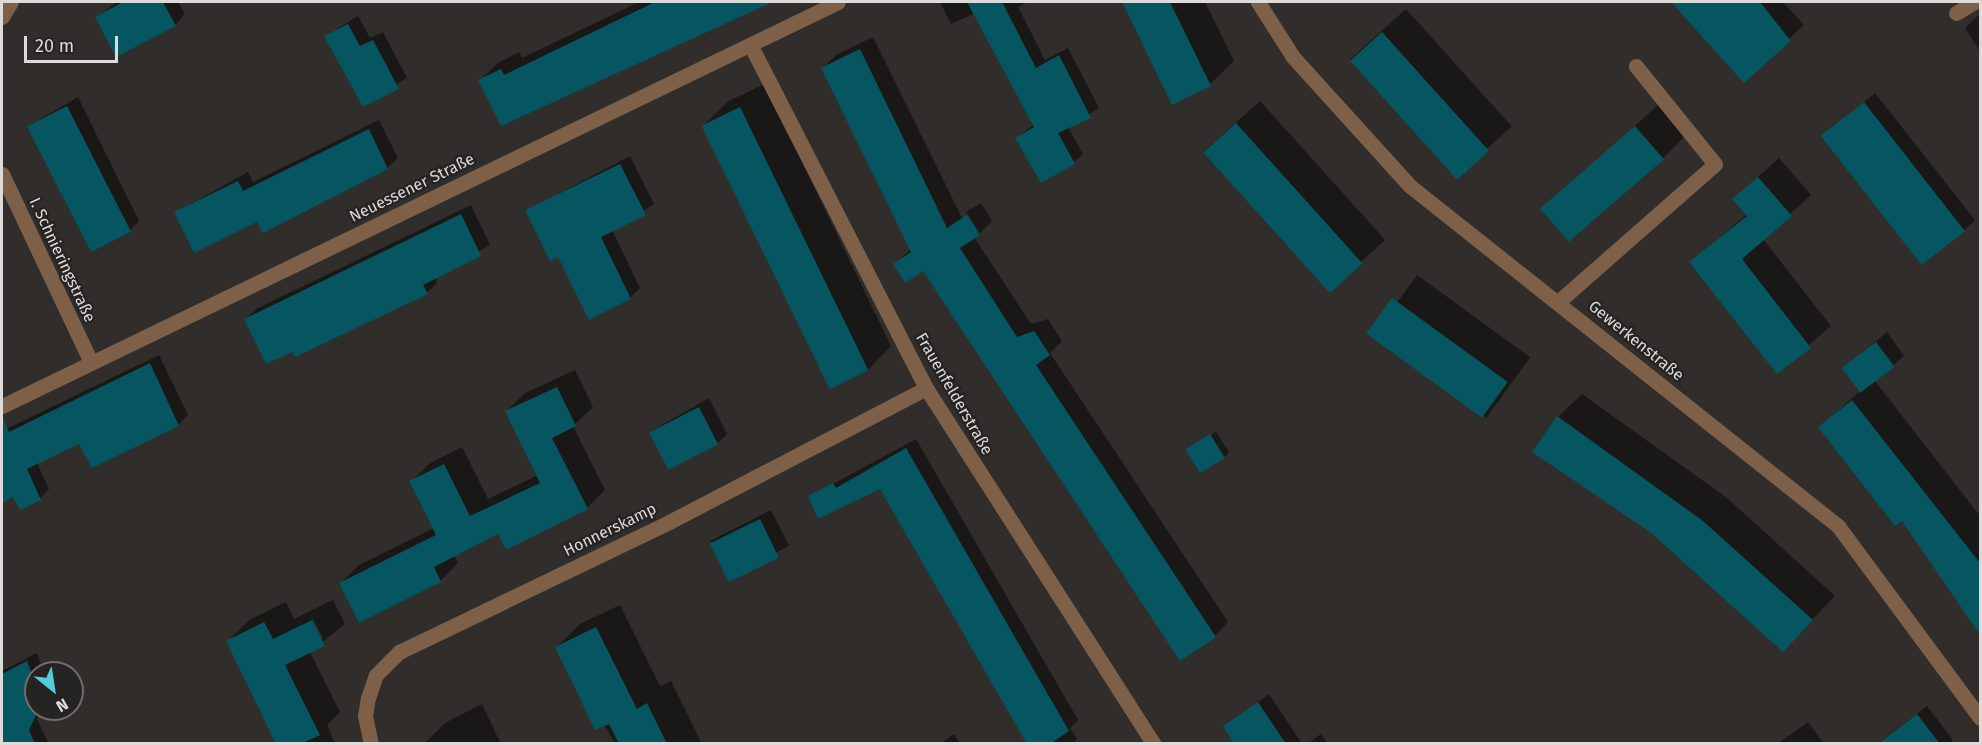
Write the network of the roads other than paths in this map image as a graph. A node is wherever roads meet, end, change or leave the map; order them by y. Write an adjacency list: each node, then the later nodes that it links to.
1 (11, 2): 6 (street)
2 (838, 2): 7 (street, Neuessener Straße)
3 (1258, 2): 10 (street, Gewerkenstraße)
4 (1974, 2): 5 (street)
5 (1956, 13)
6 (2, 17)
7 (751, 46): 11 (street, Neuessener Straße); 12 (street, Frauenfelderstraße)
8 (1636, 66): 10 (street)
9 (2, 174): 11 (street, I. Schnieringstraße)
10 (1558, 302): 14 (street, Gewerkenstraße)
11 (91, 362): 13 (street, Neuessener Straße)
12 (926, 388): 15 (street, Frauenfelderstraße); 16 (street, Honnerskamp)
13 (2, 406)
14 (1980, 718)
15 (1150, 742)
16 (371, 744)

